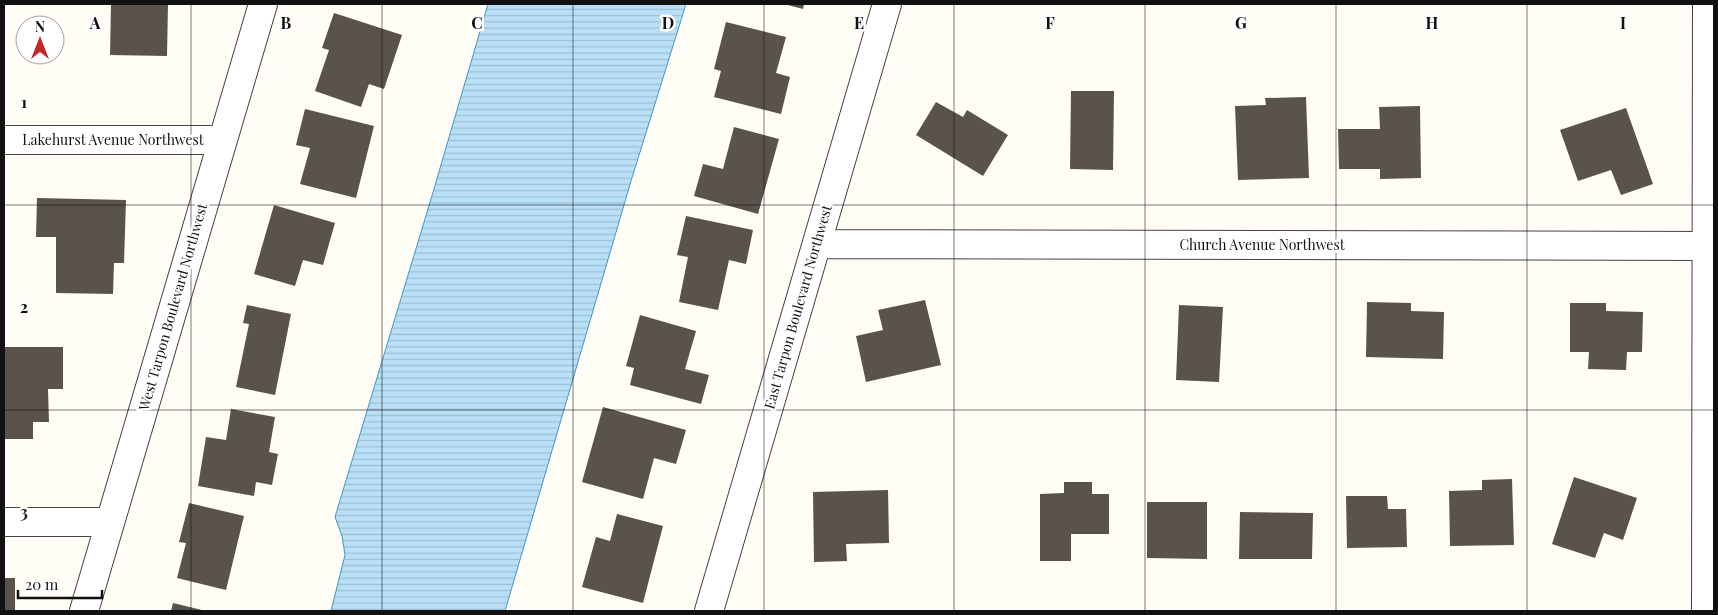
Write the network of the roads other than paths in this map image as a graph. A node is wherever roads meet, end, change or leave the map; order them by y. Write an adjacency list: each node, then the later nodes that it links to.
1 (263, 4): 5 (street, West Tarpon Boulevard Northwest)
2 (887, 4): 6 (street, East Tarpon Boulevard Northwest)
3 (1708, 4): 7 (street)
4 (4, 140): 5 (street, Lakehurst Avenue Northwest)
5 (222, 140): 9 (street, West Tarpon Boulevard Northwest)
6 (816, 244): 7 (street, Church Avenue Northwest); 11 (street, East Tarpon Boulevard Northwest)
7 (1707, 246): 12 (street)
8 (4, 522): 9 (street)
9 (110, 522): 10 (street, West Tarpon Boulevard Northwest)
10 (84, 611)
11 (709, 611)
12 (1706, 611)

